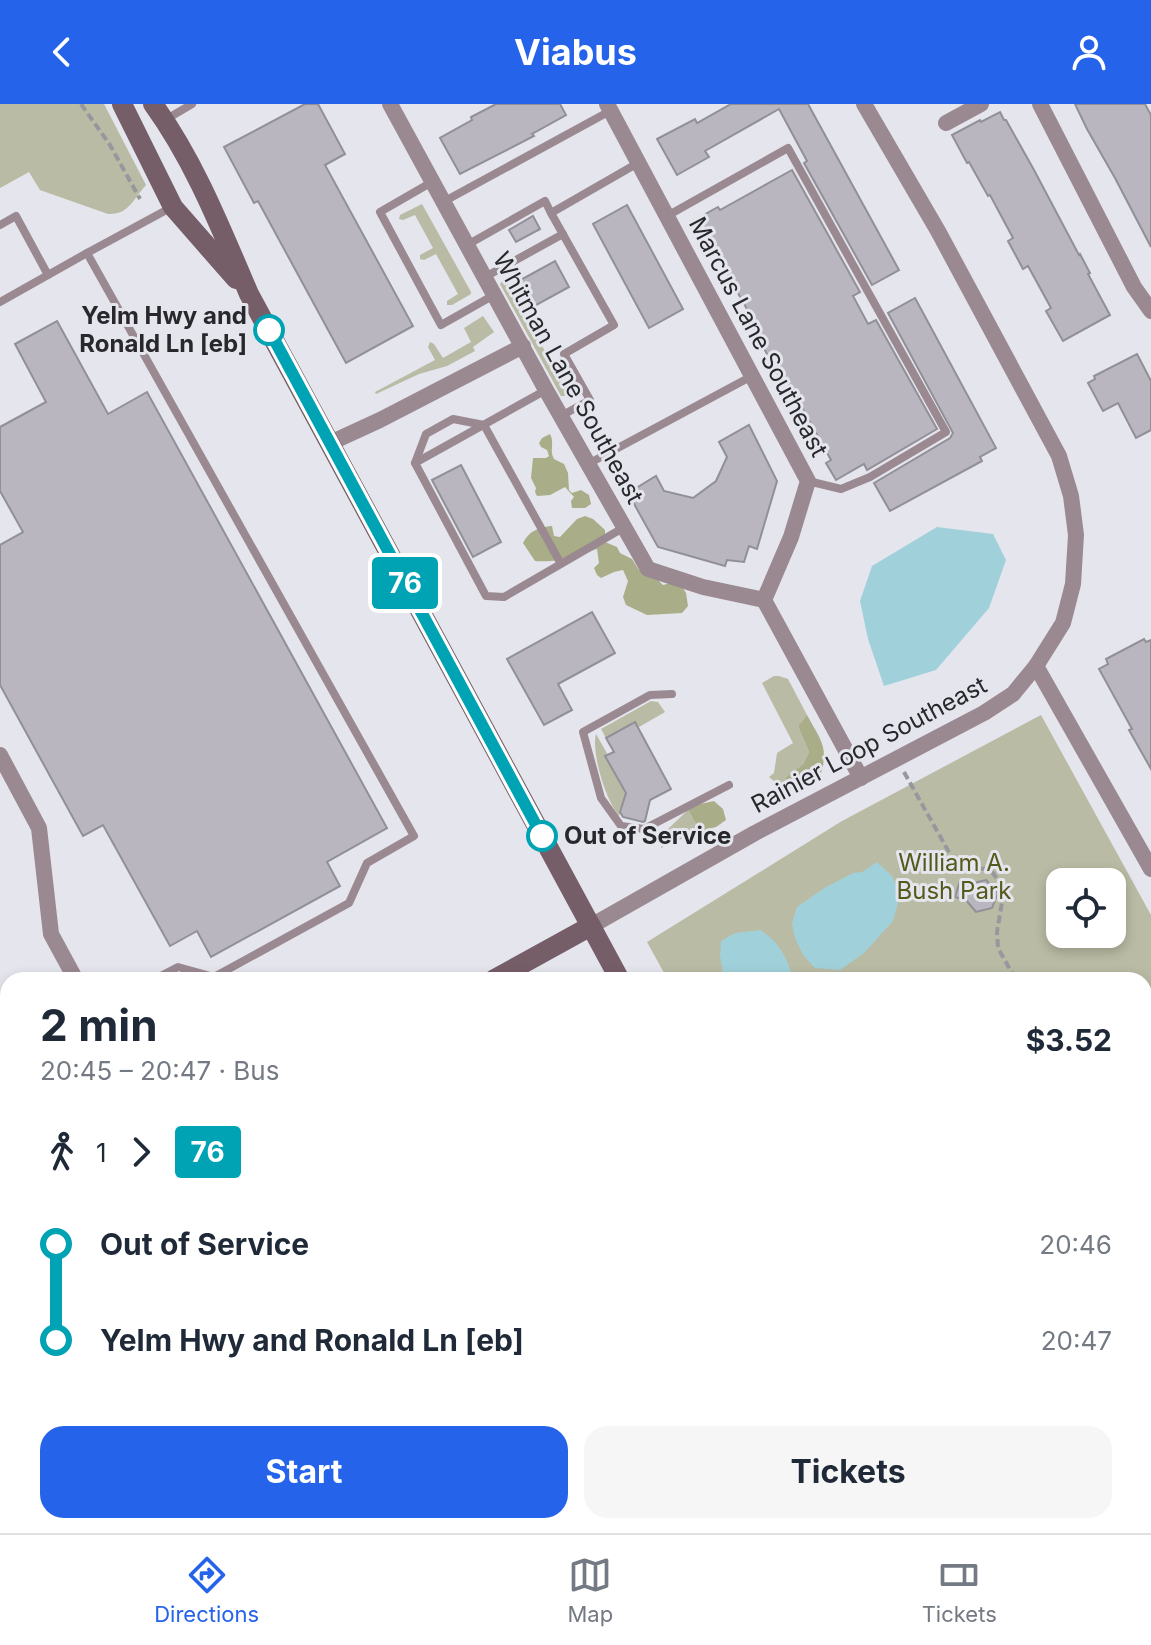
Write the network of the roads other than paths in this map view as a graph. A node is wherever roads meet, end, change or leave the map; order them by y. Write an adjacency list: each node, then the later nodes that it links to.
1 (122, 104): 13 (main road)
2 (192, 104): 8 (lane)
3 (390, 104): 11 (street, Whitman Lane Southeast)
4 (864, 104): 38 (street, Rainier Loop Southeast)
5 (981, 104): 9 (street)
6 (1040, 104): 25 (street)
7 (608, 107): 10 (street, Marcus Lane Southeast); 12 (lane)
8 (159, 112): 22 (main road)
9 (946, 123)
10 (638, 163): 14 (lane); 15 (street, Marcus Lane Southeast)
11 (432, 182): 12 (street, Whitman Lane Southeast); 23 (lane)
12 (443, 202): 18 (street, Whitman Lane Southeast)
13 (173, 207): 19 (lane); 22 (main road)
14 (551, 213): 17 (lane); 18 (lane)
15 (666, 217): 27 (street, Marcus Lane Southeast); 34 (lane)
16 (0, 225): 20 (lane)
17 (563, 234): 21 (lane); 29 (lane)
18 (467, 245): 21 (street, Whitman Lane Southeast)
19 (87, 253): 20 (lane); 48 (lane)
20 (48, 275): 24 (lane)
21 (485, 277): 23 (street, Whitman Lane Southeast)
22 (249, 294): 31 (main road)
23 (494, 294): 26 (street, Whitman Lane Southeast)
24 (0, 302)
25 (1151, 311)
26 (523, 346): 28 (street, Whitman Lane Southeast); 31 (street)
27 (752, 376): 33 (lane); 34 (street, Marcus Lane Southeast)
28 (546, 390): 29 (street, Whitman Lane Southeast); 30 (lane)
29 (561, 416): 33 (street, Whitman Lane Southeast)
30 (484, 425): 32 (lane); 32 (lane); 36 (lane)
31 (330, 443): 44 (main road)
32 (415, 463): 36 (lane)
33 (588, 465): 35 (street, Whitman Lane Southeast)
34 (808, 481): 37 (street, Marcus Lane Southeast)
35 (623, 528): 36 (lane); 37 (street, Whitman Lane Southeast)
36 (561, 564)
37 (764, 600): 41 (street)
38 (1036, 666): 41 (street, Rainier Loop Southeast); 43 (street)
39 (672, 694): 42 (lane)
40 (0, 755): 45 (street)
41 (861, 778): 44 (street, Rainier Loop Southeast)
42 (729, 785)
43 (1151, 869)
44 (591, 926): 49 (main road); 50 (main road)
45 (72, 972)
46 (168, 972): 47 (lane)
47 (196, 972)
48 (223, 972)
49 (508, 972)
50 (616, 972)

